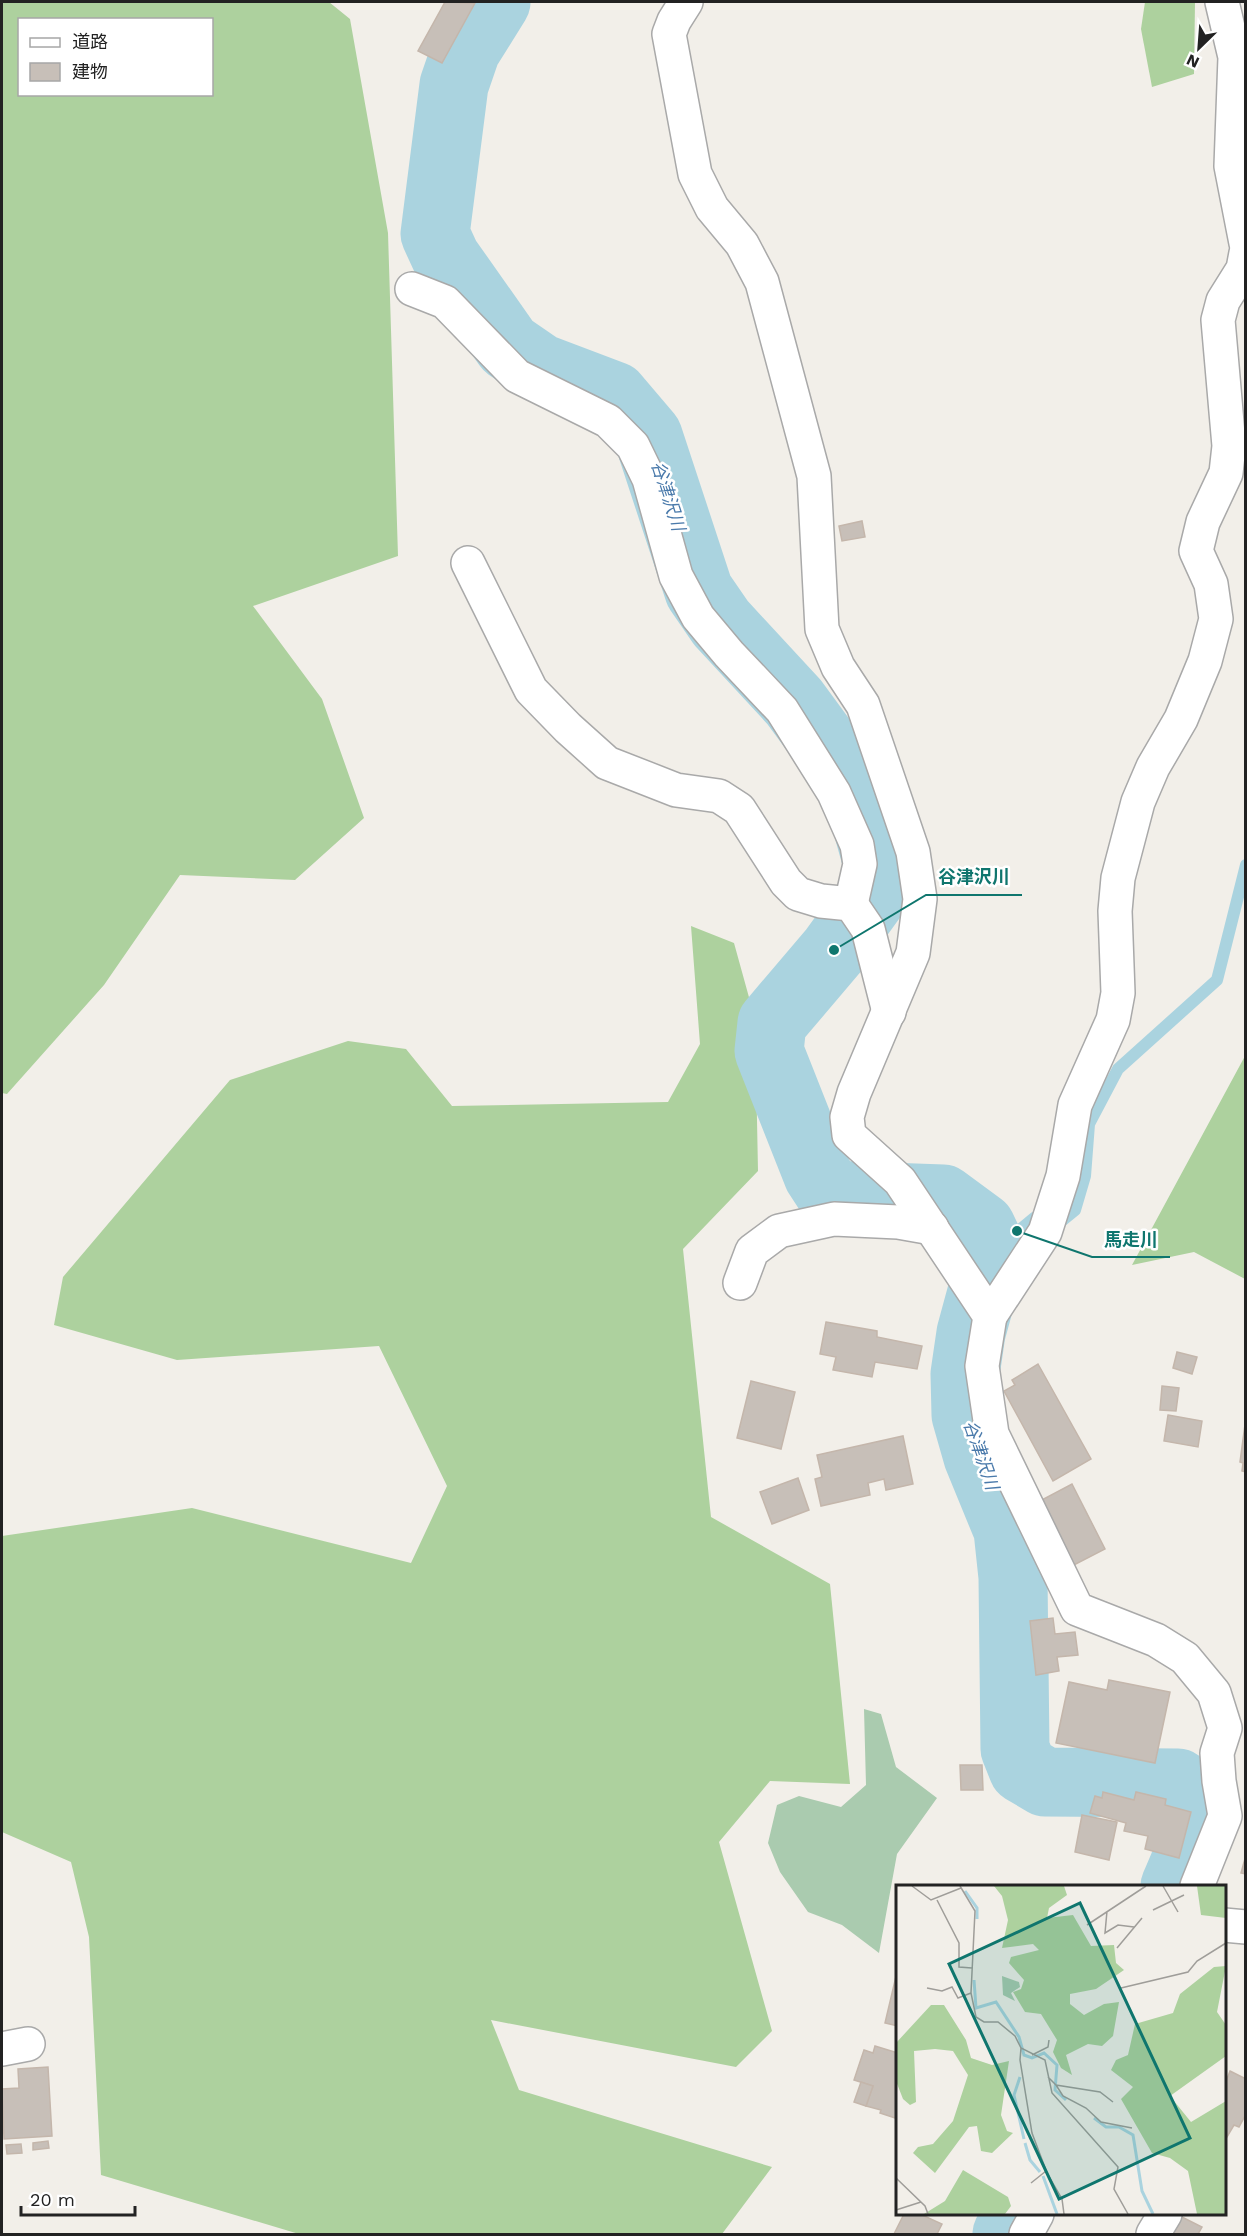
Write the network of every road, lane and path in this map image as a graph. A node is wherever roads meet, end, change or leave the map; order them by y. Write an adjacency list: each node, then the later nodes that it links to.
1 (686, 2): 7 (street)
2 (1222, 2): 3 (street)
3 (1245, 258): 10 (street)
4 (412, 289): 6 (street)
5 (468, 562): 6 (street)
6 (850, 904): 7 (street)
7 (889, 1012): 8 (street)
8 (932, 1228): 9 (street); 10 (street)
9 (740, 1283)
10 (990, 1316): 11 (street)
11 (1198, 1885)
12 (1226, 1925): 13 (street)
13 (1245, 1927)
14 (1036, 2215): 16 (street)
15 (1163, 2215): 17 (street)
16 (1026, 2235)
17 (1153, 2235)

